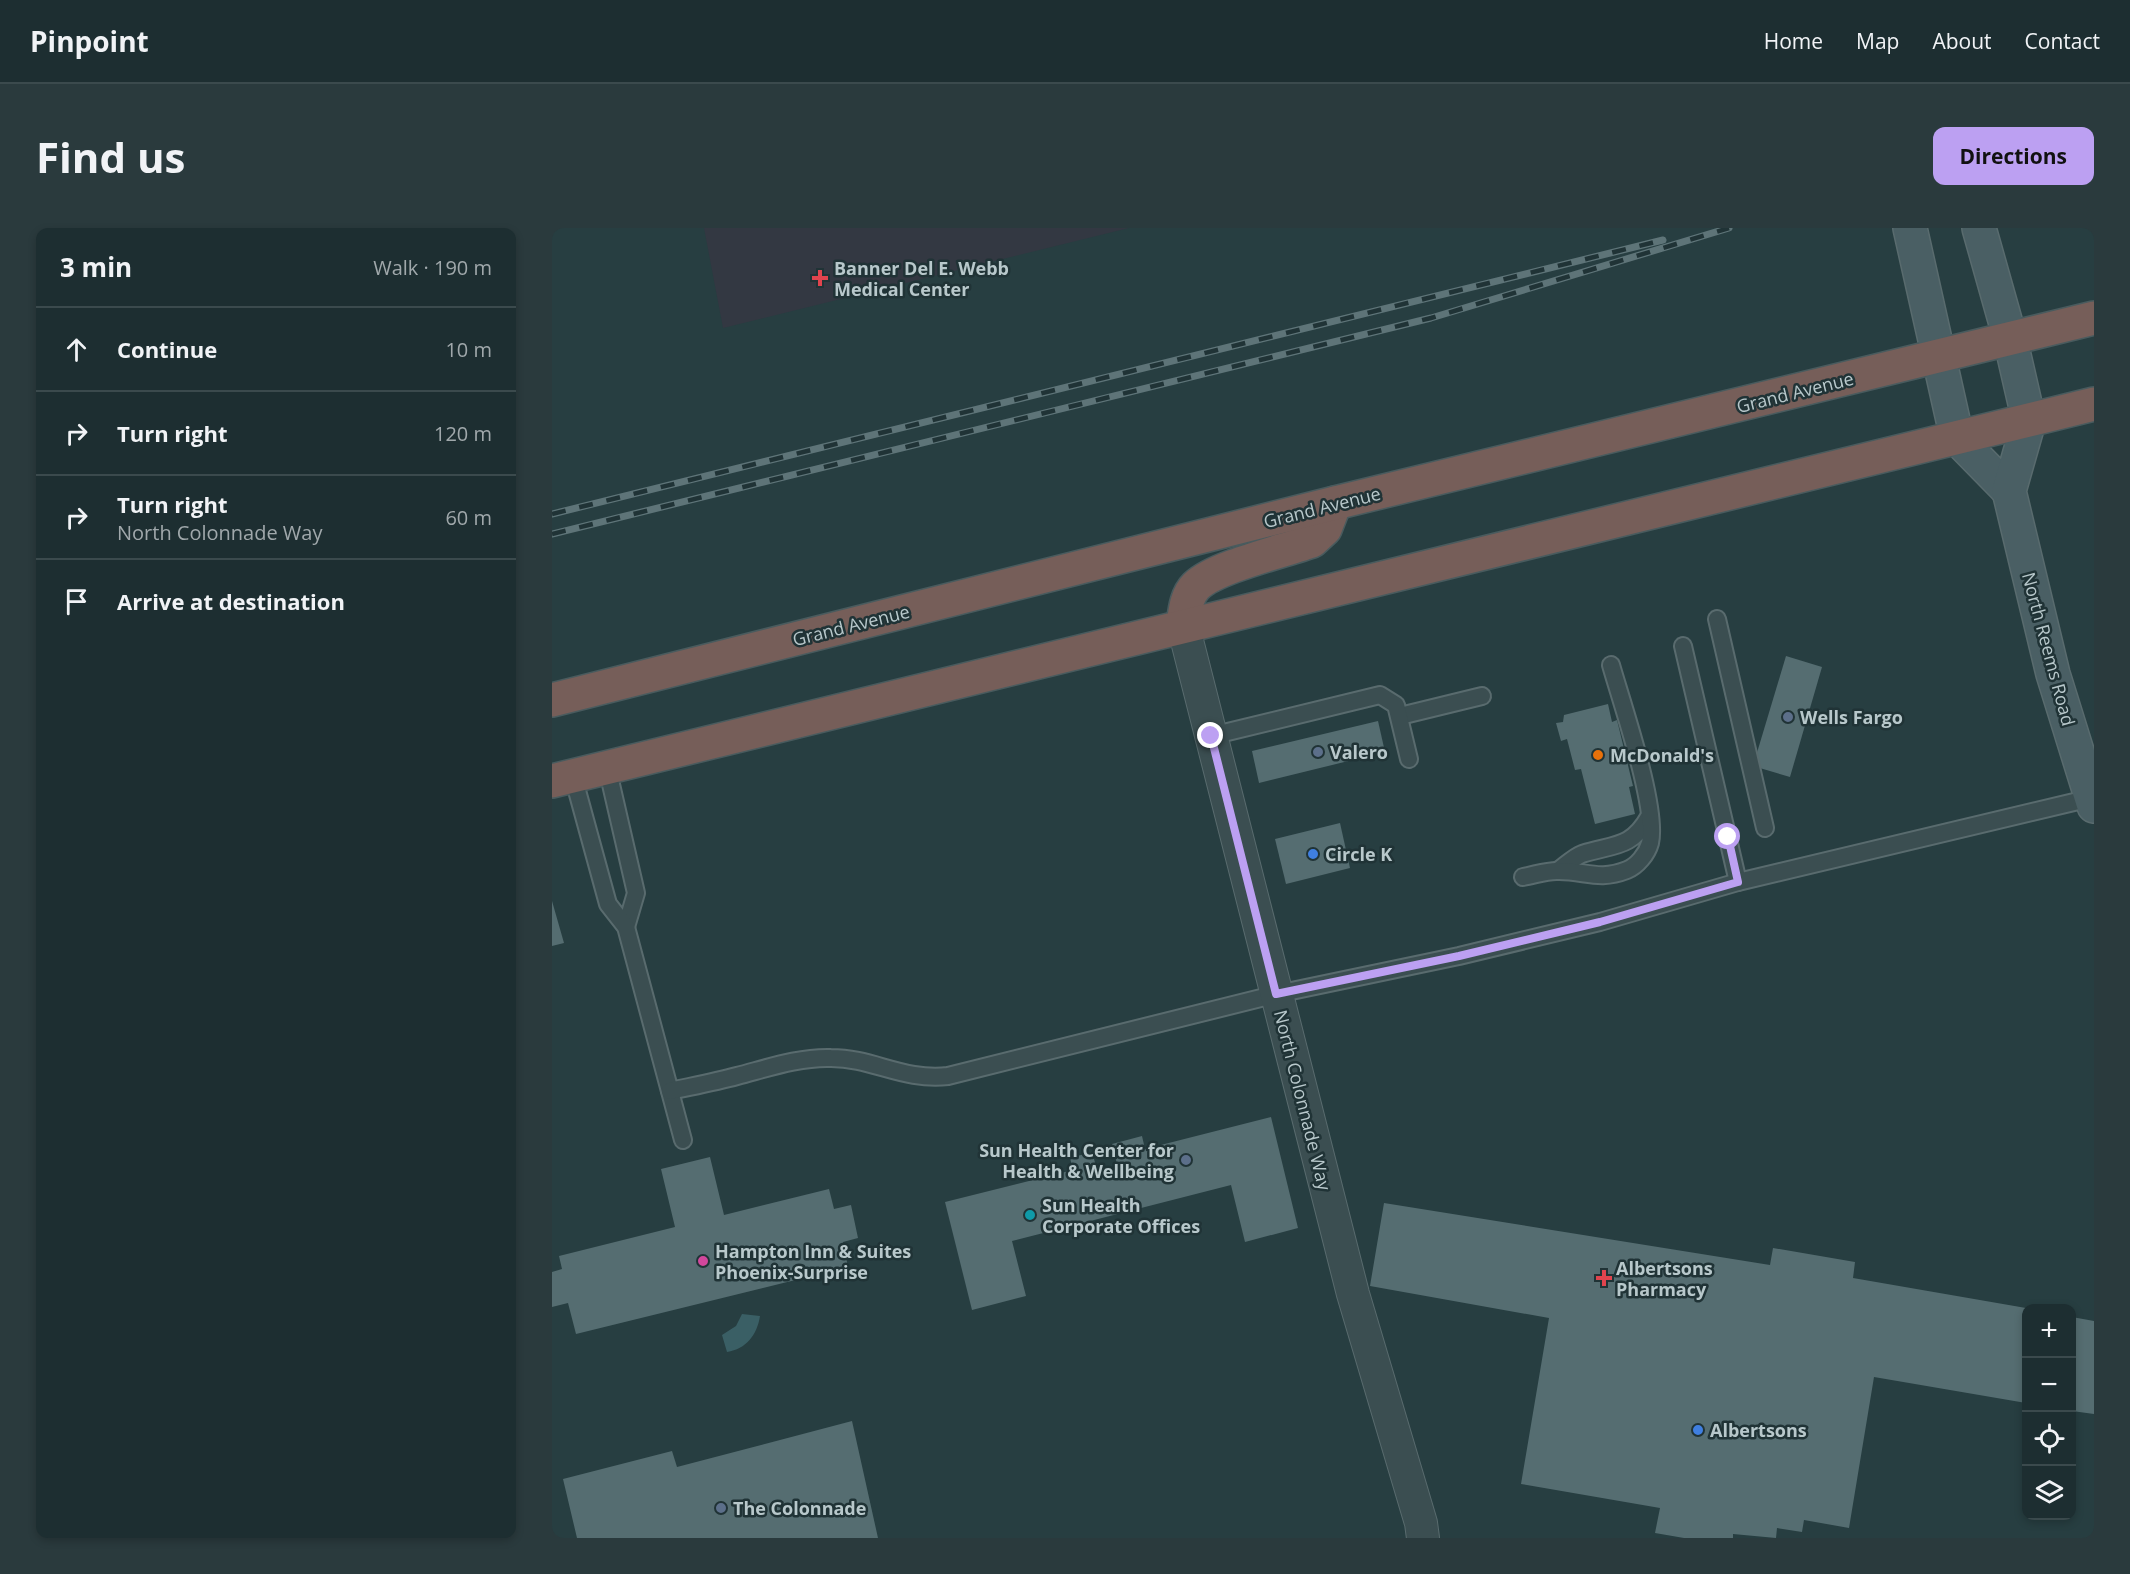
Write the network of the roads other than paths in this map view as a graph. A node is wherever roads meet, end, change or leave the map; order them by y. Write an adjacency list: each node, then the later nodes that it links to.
1 (1911, 228): 5 (main road)
2 (1979, 228): 4 (main road, North Reems Road)
3 (2094, 318): 4 (highway, Grand Avenue)
4 (2010, 339): 5 (highway, Grand Avenue); 7 (main road, North Reems Road)
5 (1939, 355): 8 (main road); 10 (highway, Grand Avenue)
6 (2094, 404): 7 (highway)
7 (2029, 421): 8 (highway); 9 (main road, North Reems Road)
8 (1957, 438): 9 (main road); 12 (highway)
9 (2009, 491): 22 (main road, North Reems Road)
10 (1335, 503): 12 (highway); 16 (highway, Grand Avenue)
11 (1717, 619): 24 (lane)
12 (1183, 625): 18 (street, North Colonnade Way); 20 (highway)
13 (1683, 646): 27 (lane)
14 (1611, 665): 23 (lane)
15 (1482, 696): 17 (lane)
16 (552, 700)
17 (1400, 716): 18 (lane); 19 (lane)
18 (1211, 736): 29 (street, North Colonnade Way)
19 (1409, 759)
20 (607, 767): 21 (highway); 28 (lane)
21 (562, 778): 28 (lane)
22 (2092, 802): 27 (lane)
23 (1649, 817): 25 (lane); 25 (lane)
24 (1765, 828)
25 (1559, 870): 26 (lane)
26 (1523, 877)
27 (1738, 882): 29 (lane)
28 (626, 927): 30 (lane)
29 (1276, 994): 30 (lane); 32 (street, North Colonnade Way)
30 (670, 1091): 31 (lane)
31 (683, 1140)
32 (1423, 1538)

